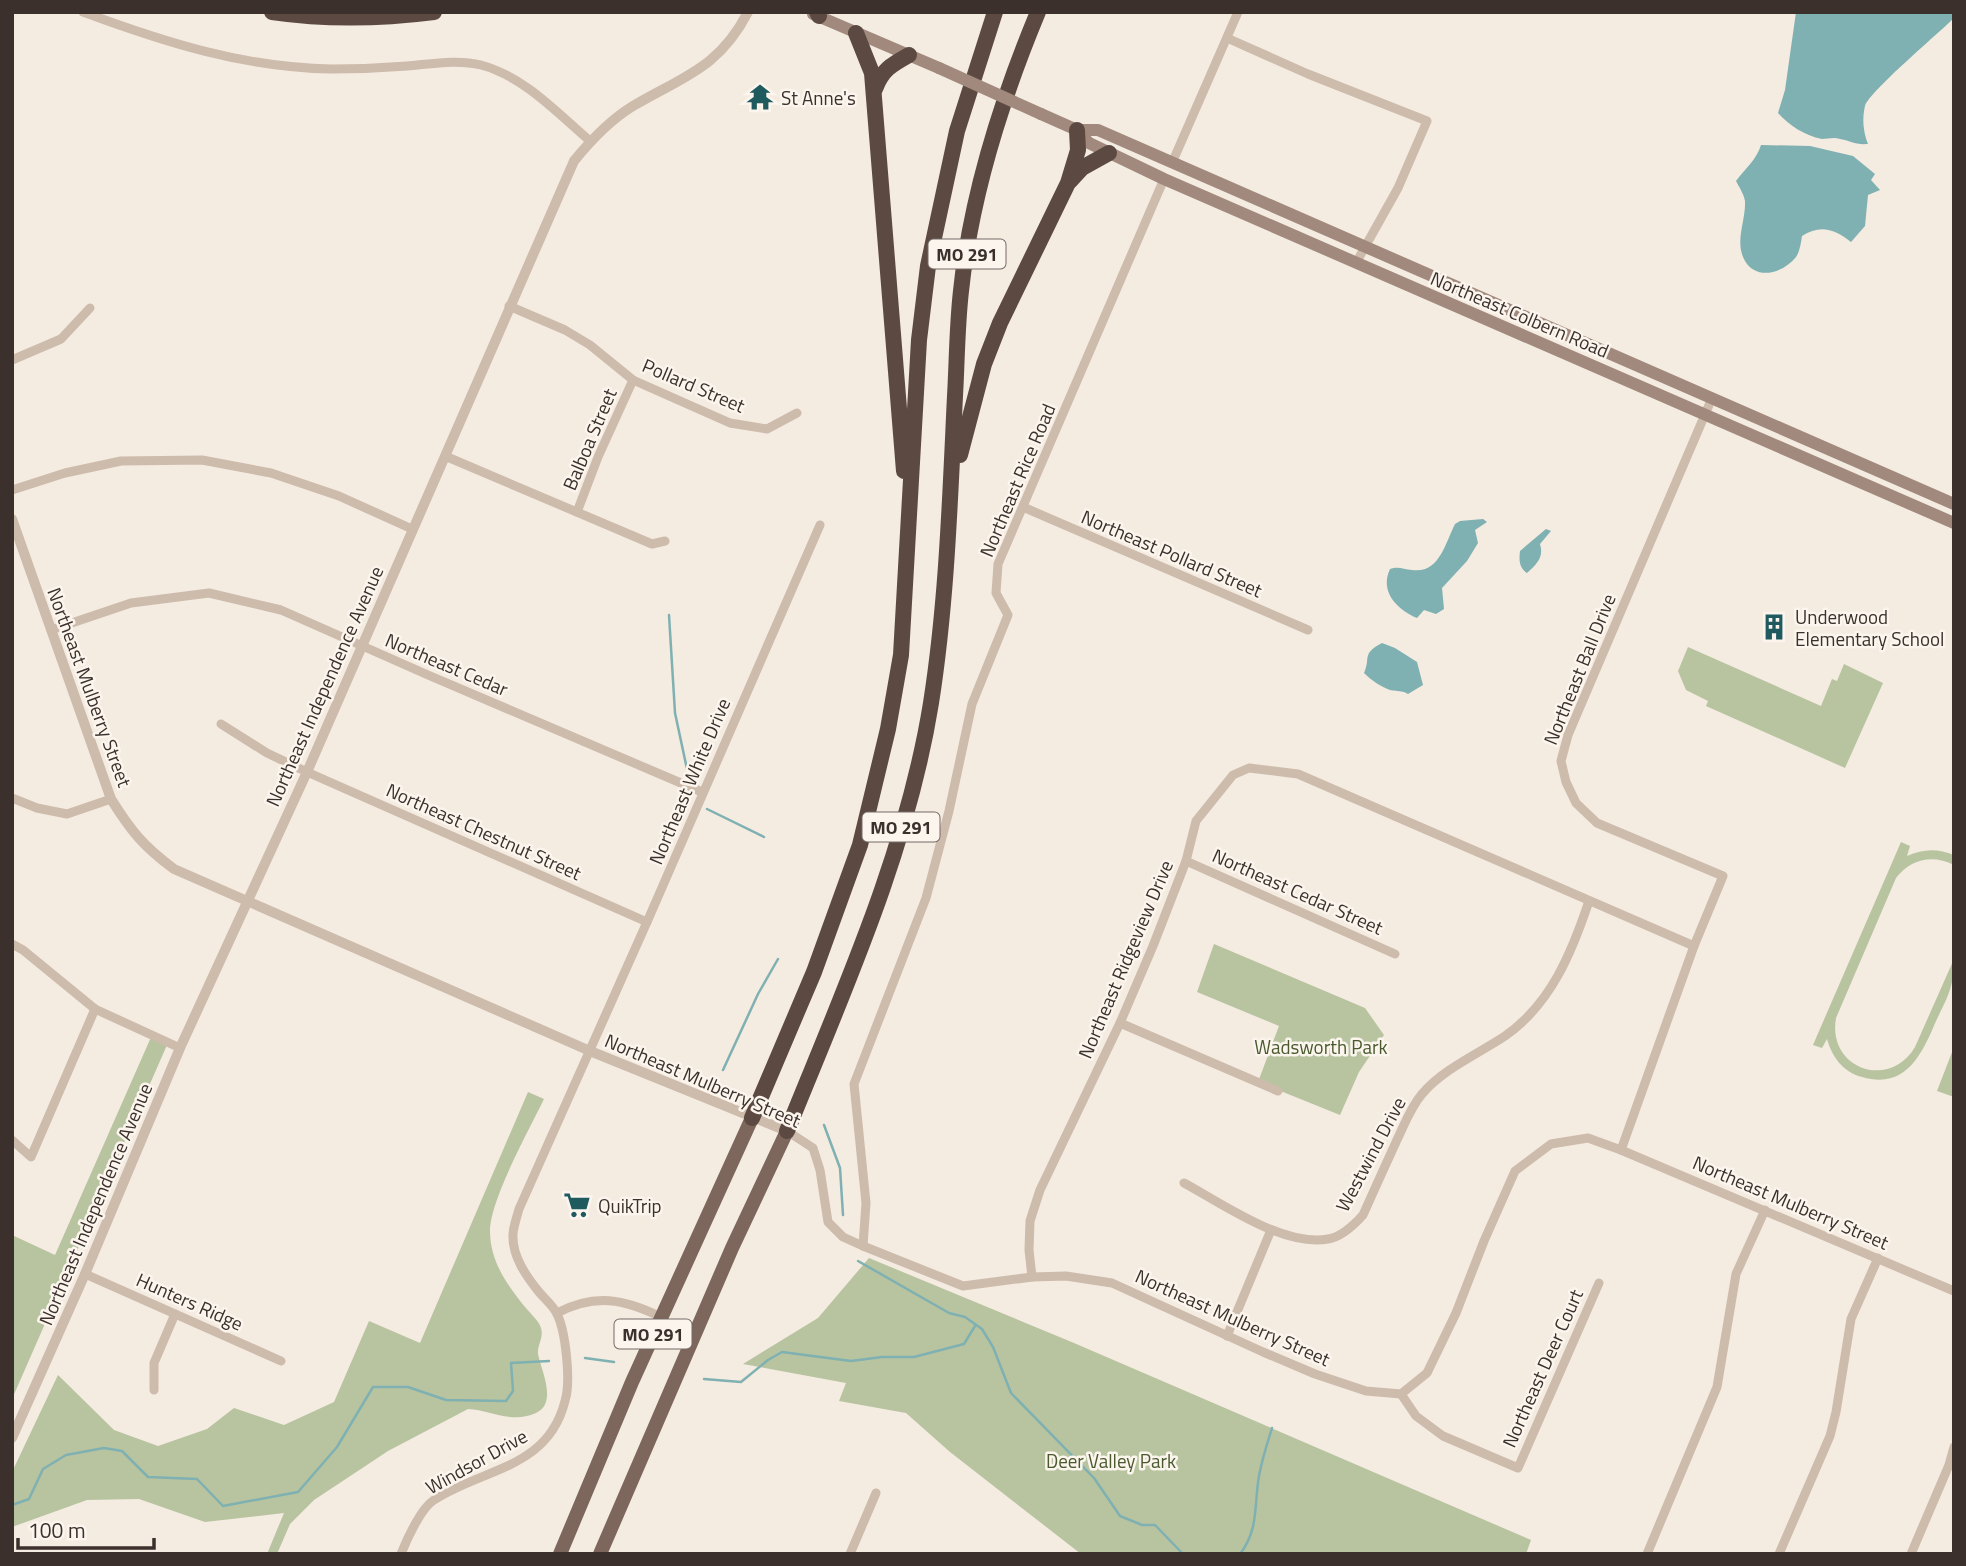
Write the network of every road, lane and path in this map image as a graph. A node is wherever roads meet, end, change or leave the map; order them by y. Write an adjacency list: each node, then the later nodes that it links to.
1 (83, 12): 14 (street)
2 (272, 12): 3 (highway)
3 (433, 12)
4 (748, 12): 14 (street, Northeast Independence Avenue)
5 (995, 12): 40 (highway, MO 291)
6 (1038, 12): 32 (highway, MO 291)
7 (1238, 12): 10 (street)
8 (815, 14): 9 (main road, Northeast Colbern Road)
9 (856, 33): 11 (main road, Northeast Colbern Road); 12 (highway)
10 (1227, 38): 16 (street); 20 (street)
11 (909, 55): 12 (highway); 13 (main road, Northeast Colbern Road, bridge)
12 (874, 94): 40 (highway)
13 (1077, 130): 15 (main road, Northeast Colbern Road); 16 (main road, Northeast Colbern Road); 19 (highway)
14 (590, 141): 22 (street, Northeast Independence Avenue)
15 (1109, 153): 18 (main road, Northeast Colbern Road); 19 (highway)
16 (1172, 163): 17 (main road, Northeast Colbern Road)
17 (1193, 172): 18 (main road); 20 (main road, Northeast Colbern Road)
18 (1164, 179): 21 (main road, Northeast Colbern Road); 33 (street, Northeast Rice Road)
19 (1068, 183): 32 (highway)
20 (1366, 247): 21 (street); 26 (main road, Northeast Colbern Road)
21 (1356, 263): 28 (main road, Northeast Colbern Road)
22 (509, 306): 25 (street, Pollard Street); 29 (street, Northeast Independence Avenue)
23 (90, 308): 24 (street)
24 (12, 360)
25 (633, 380): 27 (street, Pollard Street); 34 (street, Balboa Street)
26 (1712, 398): 28 (street, Northeast Ball Drive); 31 (main road, Northeast Colbern Road)
27 (797, 413)
28 (1704, 415): 36 (main road, Northeast Colbern Road); 54 (street, Northeast Ball Drive)
29 (445, 456): 34 (street); 38 (street, Northeast Independence Avenue)
30 (12, 490): 38 (street)
31 (1954, 503)
32 (950, 506): 62 (highway, MO 291)
33 (1023, 507): 42 (street, Northeast Pollard Street); 68 (street, Northeast Rice Road)
34 (578, 512): 39 (street)
35 (12, 519): 41 (street, Northeast Mulberry Street)
36 (1954, 523)
37 (820, 525): 46 (street, Northeast White Drive)
38 (412, 529): 43 (street, Northeast Independence Avenue)
39 (665, 541)
40 (909, 549): 61 (highway, MO 291)
41 (51, 630): 43 (street, Northeast Cedar); 48 (street, Northeast Mulberry Street)
42 (1308, 630)
43 (362, 647): 45 (street, Northeast Independence Avenue); 46 (street, Northeast Cedar)
44 (221, 724): 45 (street, Northeast Chestnut Street)
45 (307, 772): 50 (street, Northeast Independence Avenue); 52 (street, Northeast Chestnut Street)
46 (702, 792): 52 (street, Northeast White Drive)
47 (12, 798): 48 (street)
48 (111, 799): 50 (street, Northeast Mulberry Street)
49 (1186, 861): 51 (street, Northeast Ridgeview Drive); 55 (street, Northeast Cedar Street); 57 (street, Northeast Ridgeview Drive)
50 (247, 901): 58 (street, Northeast Independence Avenue); 59 (street, Northeast Mulberry Street)
51 (1590, 901): 54 (street, Northeast Ridgeview Drive); 67 (street, Westwind Drive)
52 (647, 922): 59 (street, Northeast White Drive)
53 (12, 944): 56 (street)
54 (1694, 946): 64 (street, Northeast Ball Drive)
55 (1395, 954)
56 (95, 1009): 58 (street); 63 (street)
57 (1120, 1023): 60 (street); 71 (street, Northeast Ridgeview Drive)
58 (180, 1048): 70 (street, Northeast Independence Avenue)
59 (590, 1051): 61 (street, Northeast Mulberry Street); 74 (street, Windsor Drive)
60 (1278, 1091)
61 (752, 1118): 62 (street, Northeast Mulberry Street); 76 (main road, MO 291)
62 (787, 1131): 68 (street, Northeast Mulberry Street); 87 (main road, MO 291)
63 (12, 1140)
64 (1621, 1150): 66 (street, Northeast Mulberry Street); 80 (street, Northeast Mulberry Street)
65 (1184, 1183): 67 (street, Westwind Drive)
66 (1765, 1210): 69 (street, Northeast Mulberry Street); 88 (street)
67 (1271, 1230): 77 (street)
68 (863, 1246): 71 (street, Northeast Mulberry Street)
69 (1878, 1258): 73 (street, Northeast Mulberry Street); 89 (street)
70 (85, 1274): 75 (street, Hunters Ridge); 81 (street, Northeast Independence Avenue)
71 (1032, 1277): 77 (street, Northeast Mulberry Street)
72 (1599, 1283): 80 (street, Northeast Deer Court)
73 (1954, 1291)
74 (557, 1313): 76 (street); 85 (street, Windsor Drive)
75 (175, 1314): 78 (street, Hunters Ridge); 79 (street)
76 (661, 1317): 86 (main road, MO 291)
77 (1227, 1336): 80 (street, Northeast Mulberry Street)
78 (281, 1361)
79 (154, 1390)
80 (1401, 1394)
81 (12, 1438)
82 (1954, 1447): 90 (street)
83 (876, 1493): 84 (street)
84 (855, 1553)
85 (401, 1554)
86 (560, 1554)
87 (600, 1554)
88 (1647, 1554)
89 (1779, 1554)
90 (1911, 1554)

